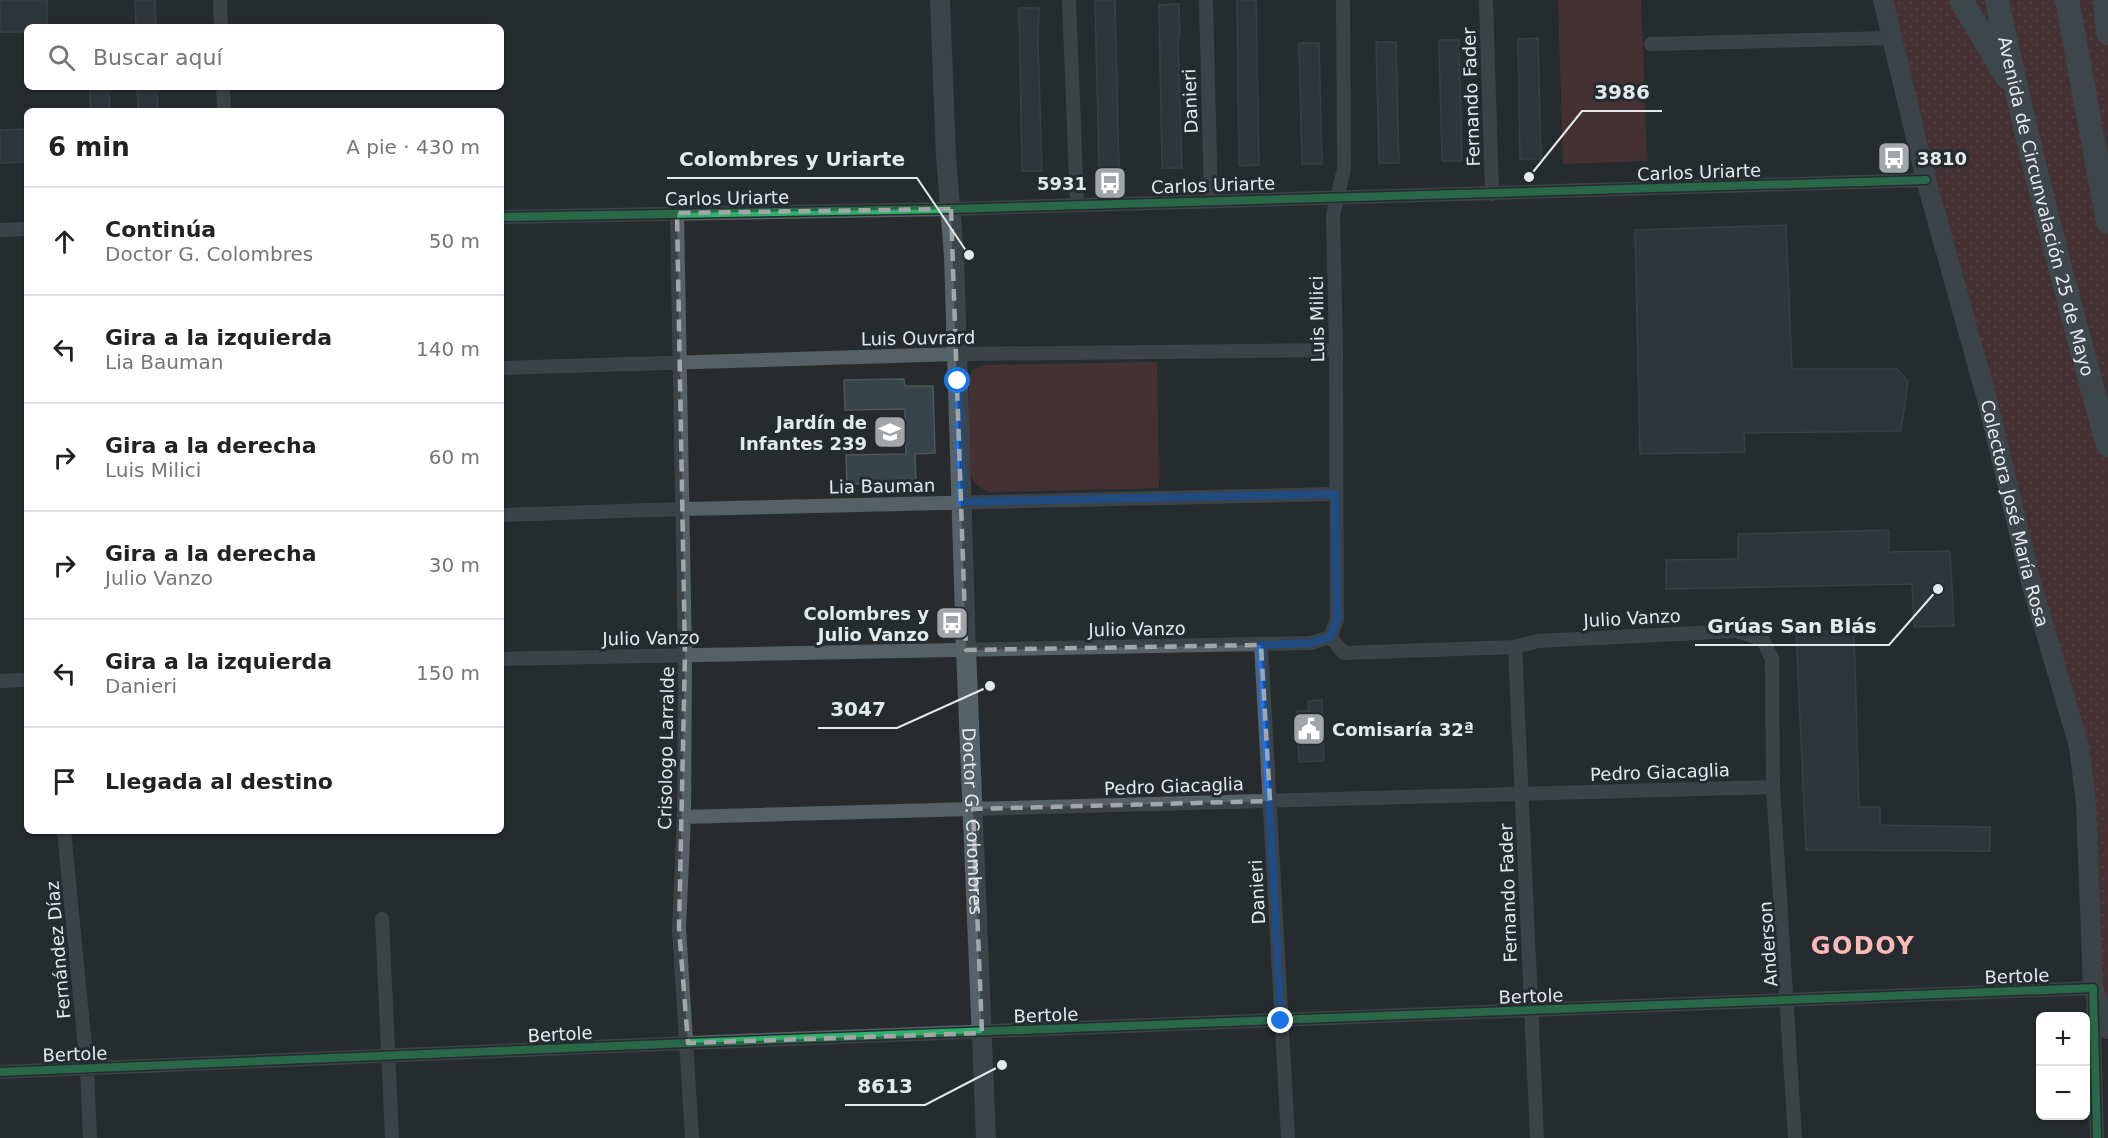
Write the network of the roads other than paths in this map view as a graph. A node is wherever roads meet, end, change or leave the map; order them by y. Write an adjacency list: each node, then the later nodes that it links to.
1 (220, 0): 12 (street)
2 (940, 0): 24 (street, Doctor G. Colombres)
3 (1069, 0): 23 (street)
4 (1206, 0): 22 (street, Danieri)
5 (1343, 0): 21 (street, Luis Milici)
6 (1486, 0): 20 (street, Fernando Fader)
7 (1883, 0): 14 (street, Colectora José María Rosa)
8 (1961, 0): 17 (highway)
9 (1997, 0): 17 (highway, Avenida de Circunvalación 25 de Mayo)
10 (2067, 0): 27 (highway)
11 (2105, 0): 13 (highway)
12 (221, 24)
13 (2108, 33)
14 (1892, 38): 15 (street); 19 (street, Colectora José María Rosa)
15 (1651, 44)
16 (223, 90): 18 (street)
17 (2016, 92): 34 (highway, Avenida de Circunvalación 25 de Mayo)
18 (224, 108)
19 (1926, 180): 20 (street, Carlos Uriarte); 55 (street, Colectora José María Rosa)
20 (1492, 194): 21 (street, Carlos Uriarte)
21 (1337, 196): 22 (street, Carlos Uriarte); 30 (street, Luis Milici)
22 (1211, 201): 23 (street, Carlos Uriarte)
23 (1077, 204): 24 (street, Carlos Uriarte)
24 (951, 209): 25 (street, Carlos Uriarte); 31 (street, Doctor G. Colombres)
25 (677, 213): 26 (street, Carlos Uriarte); 32 (street, Crisologo Larralde)
26 (504, 217)
27 (2108, 222)
28 (24, 229): 29 (street)
29 (0, 230)
30 (1336, 350): 31 (street, Luis Ouvrard); 35 (street, Luis Milici)
31 (957, 354): 32 (street, Luis Ouvrard); 36 (street, Doctor G. Colombres)
32 (680, 363): 33 (street, Luis Ouvrard); 37 (street, Crisologo Larralde)
33 (504, 368)
34 (2108, 445)
35 (1335, 494): 36 (street, Lia Bauman); 39 (street, Luis Milici)
36 (962, 502): 37 (street, Lia Bauman); 43 (street, Doctor G. Colombres)
37 (683, 509): 38 (street, Lia Bauman); 44 (street, Crisologo Larralde)
38 (504, 515)
39 (1330, 637): 41 (street, Julio Vanzo); 42 (street, Julio Vanzo)
40 (1764, 640): 42 (street, Julio Vanzo); 48 (street, Anderson)
41 (1261, 645): 43 (street, Julio Vanzo); 50 (street, Danieri)
42 (1515, 646): 49 (street, Fernando Fader)
43 (966, 650): 44 (street, Julio Vanzo); 51 (street, Doctor G. Colombres)
44 (685, 656): 45 (street, Julio Vanzo); 52 (street, Crisologo Larralde)
45 (504, 659)
46 (24, 680): 47 (street)
47 (0, 681)
48 (1773, 787): 49 (street, Pedro Giacaglia); 56 (street, Anderson)
49 (1522, 794): 50 (street, Pedro Giacaglia); 57 (street, Fernando Fader)
50 (1270, 801): 51 (street, Pedro Giacaglia); 58 (street, Danieri)
51 (973, 809): 52 (street, Pedro Giacaglia); 60 (street, Doctor G. Colombres)
52 (684, 818): 61 (street, Crisologo Larralde)
53 (64, 834): 63 (street, Fernández Díaz)
54 (382, 918): 62 (street)
55 (2093, 988): 56 (street, Bertole); 59 (street, Colectora José María Rosa); 72 (street)
56 (1787, 1000): 57 (street, Bertole); 71 (street, Anderson)
57 (1531, 1011): 58 (street, Bertole); 70 (street, Fernando Fader)
58 (1281, 1021): 60 (street, Bertole); 69 (street, Danieri)
59 (2108, 1029)
60 (981, 1033): 61 (street, Bertole); 68 (street, Doctor G. Colombres)
61 (688, 1043): 62 (street, Bertole); 67 (street, Crisologo Larralde)
62 (388, 1056): 63 (street, Bertole); 66 (street)
63 (87, 1068): 64 (street, Bertole); 65 (street, Fernández Díaz)
64 (0, 1072)
65 (90, 1138)
66 (392, 1138)
67 (692, 1138)
68 (986, 1138)
69 (1288, 1138)
70 (1537, 1138)
71 (1795, 1138)
72 (2097, 1138)

